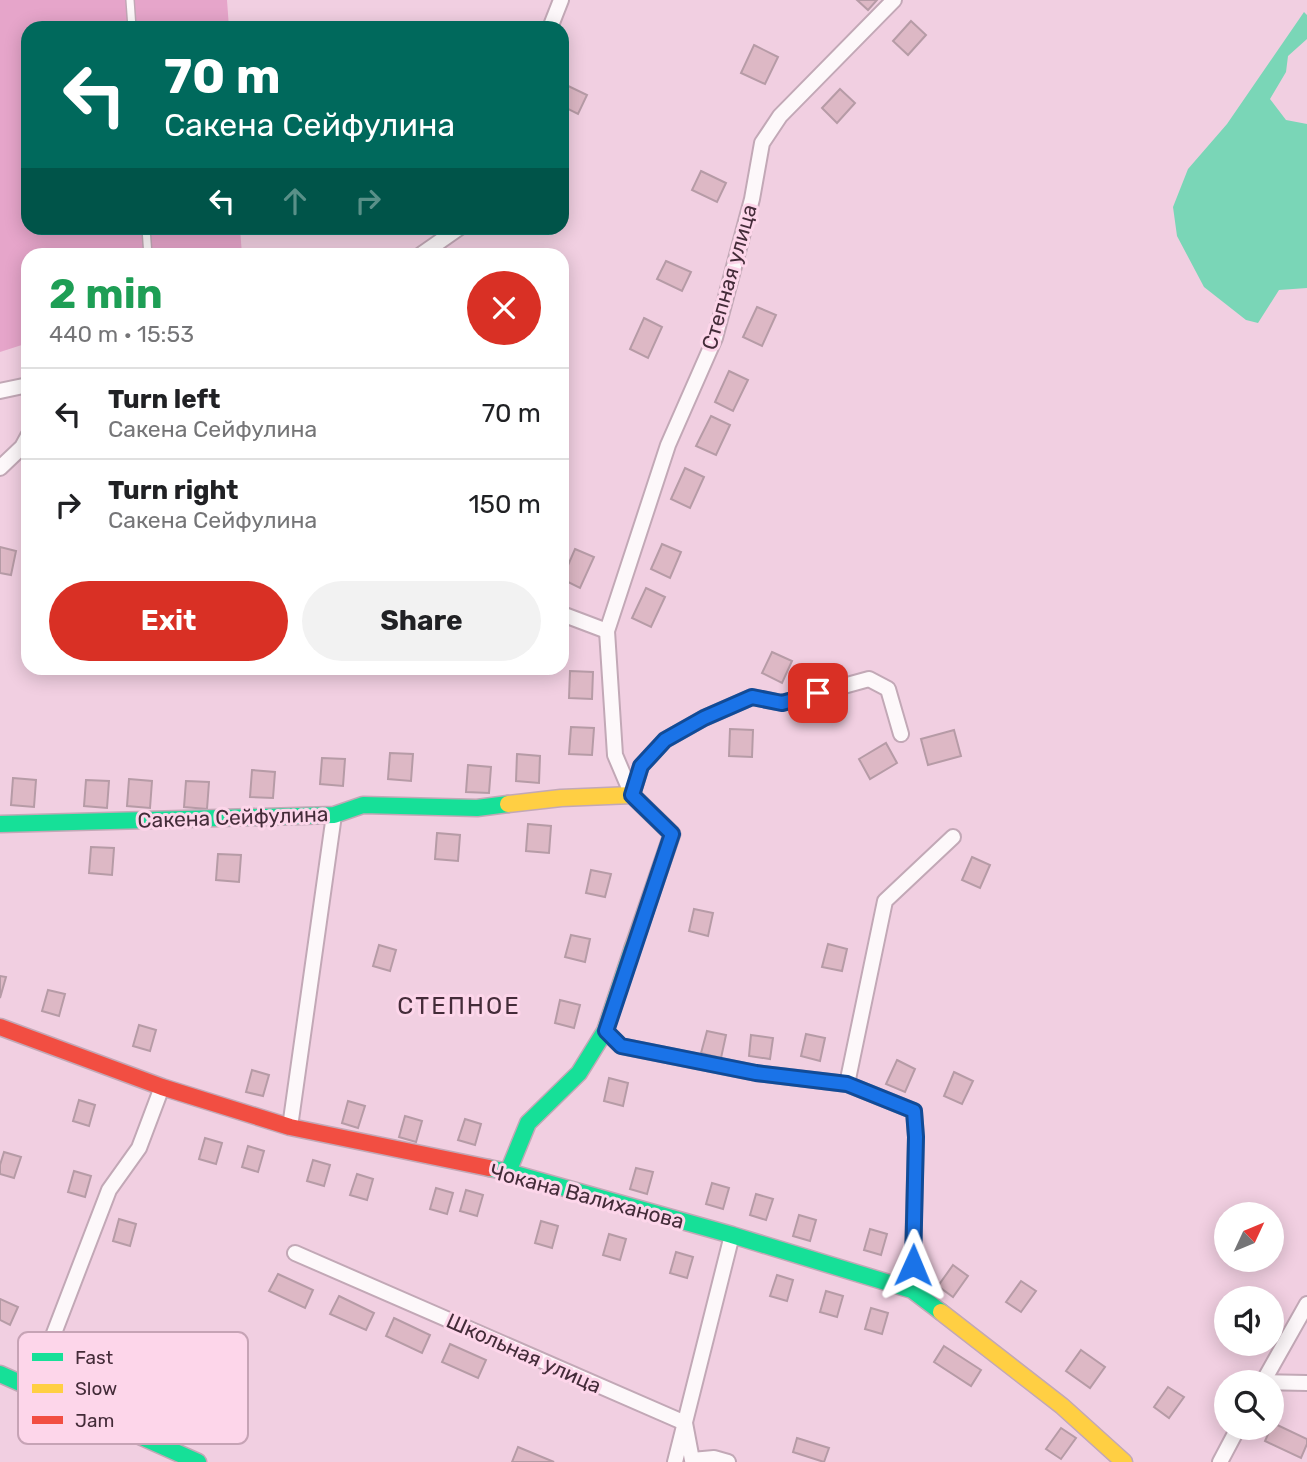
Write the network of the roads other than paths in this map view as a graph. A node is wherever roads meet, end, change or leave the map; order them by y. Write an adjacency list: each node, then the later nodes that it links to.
1 (130, 0): 4 (lane)
2 (561, 0): 5 (street)
3 (894, 0): 13 (street, Степная улица)
4 (132, 21)
5 (553, 21)
6 (449, 235): 7 (street)
7 (430, 248)
8 (21, 386): 9 (street)
9 (0, 391)
10 (21, 449): 11 (street)
11 (0, 468)
12 (569, 617): 13 (street)
13 (607, 631): 15 (street, Степная улица)
14 (901, 734): 15 (street)
15 (632, 795): 16 (street, Сакена Сейфулина); 20 (street)
16 (334, 815): 17 (street, Сакена Сейфулина); 23 (street)
17 (0, 824)
18 (953, 837): 21 (street)
19 (0, 1027): 22 (street, Чокана Валиханова)
20 (606, 1031): 21 (street); 24 (street)
21 (847, 1084): 27 (street)
22 (162, 1087): 23 (street, Чокана Валиханова); 29 (street)
23 (290, 1127): 24 (street, Чокана Валиханова)
24 (508, 1172): 25 (street, Чокана Валиханова)
25 (732, 1236): 27 (street, Чокана Валиханова); 35 (street)
26 (295, 1253): 35 (street, Школьная улица)
27 (912, 1290): 41 (street, Чокана Валиханова)
28 (1307, 1304): 30 (street)
29 (54, 1332)
30 (1270, 1370)
31 (0, 1374): 32 (street)
32 (18, 1382)
33 (1284, 1382): 34 (street)
34 (1307, 1383)
35 (685, 1423): 39 (street); 40 (street)
36 (1232, 1440): 42 (street)
37 (158, 1444): 38 (street)
38 (198, 1462)
39 (675, 1462)
40 (728, 1462)
41 (1124, 1462)
42 (1220, 1462)

